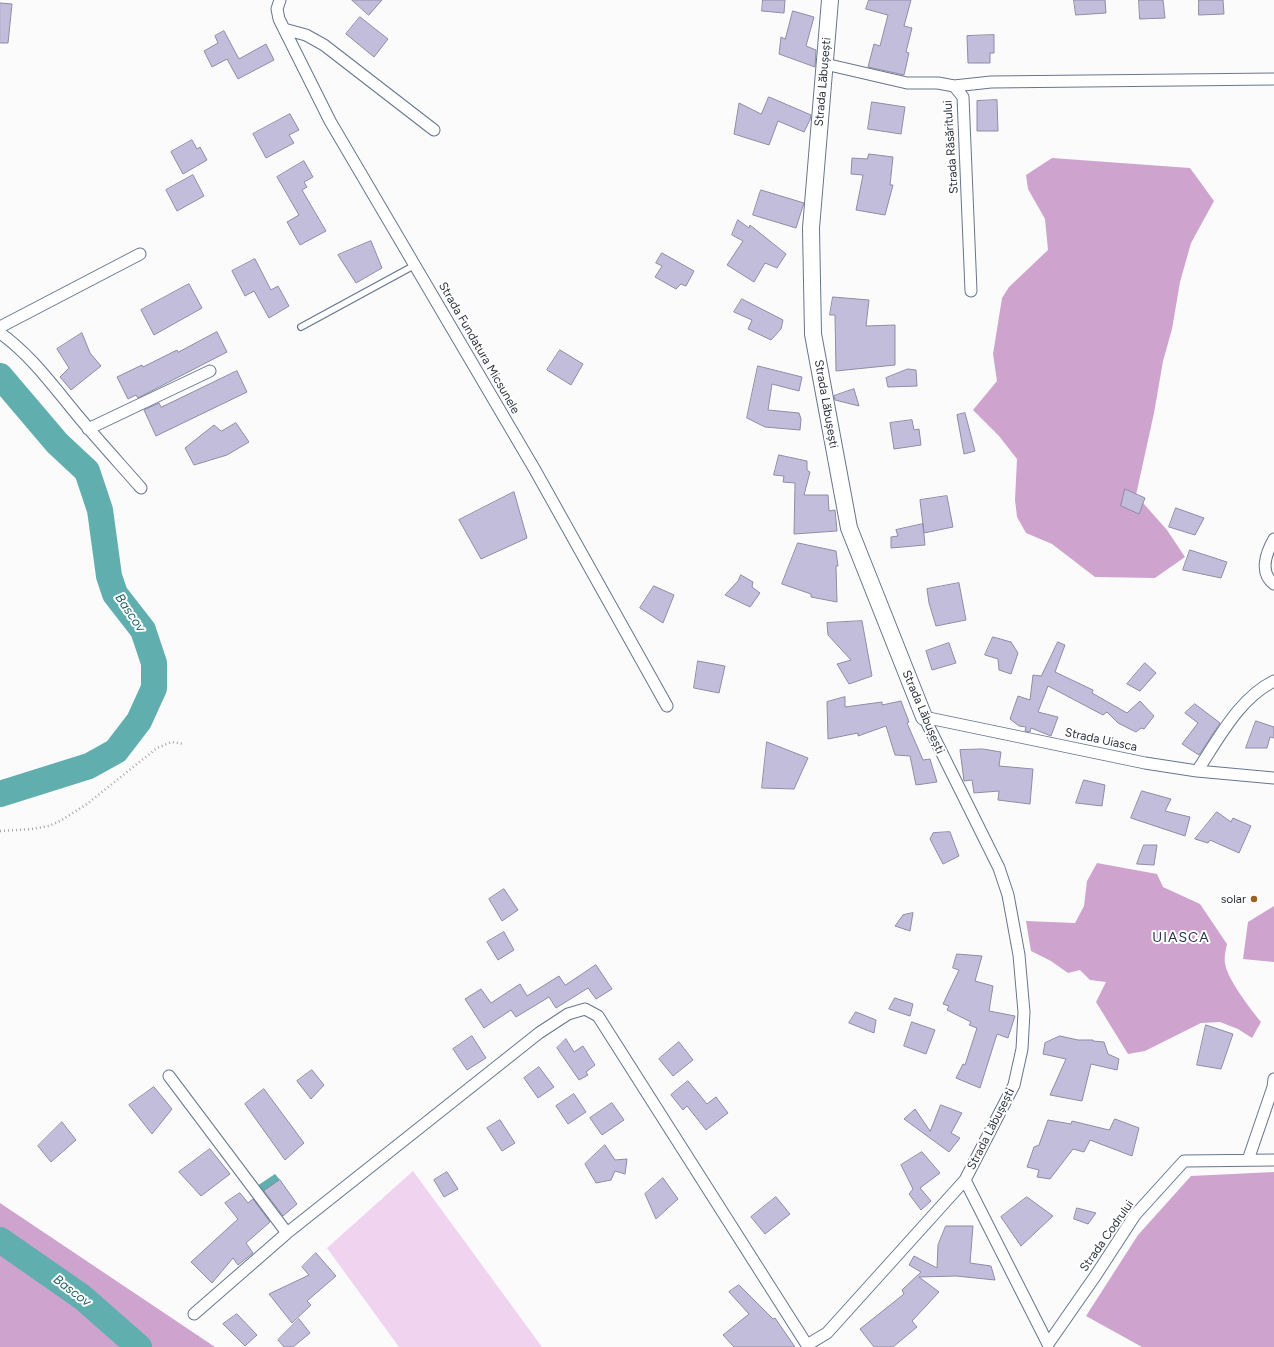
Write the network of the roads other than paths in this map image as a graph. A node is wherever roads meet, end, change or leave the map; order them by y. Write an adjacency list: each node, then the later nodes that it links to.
1 (280, 0): 3 (street, Strada Fundatura Micsunele)
2 (830, 0): 4 (street, Strada Lăbușești)
3 (284, 29): 7 (street); 9 (street, Strada Fundatura Micsunele)
4 (825, 64): 6 (street, Strada Răsăritului); 21 (street, Strada Lăbușești)
5 (1274, 79): 6 (street)
6 (954, 86): 10 (street, Strada Răsăritului)
7 (434, 130)
8 (140, 254): 11 (street)
9 (415, 264): 12 (lane); 20 (street, Strada Fundatura Micsunele)
10 (971, 291)
11 (0, 327)
12 (301, 327)
13 (0, 333): 15 (street)
14 (210, 371): 15 (street)
15 (88, 429): 16 (street)
16 (141, 488)
17 (1274, 539): 18 (street)
18 (1274, 584)
19 (1274, 681): 22 (street)
20 (667, 706)
21 (924, 717): 22 (street, Strada Uiasca); 28 (street, Strada Lăbușești)
22 (1197, 771): 23 (street, Strada Uiasca)
23 (1274, 778)
24 (169, 1076): 29 (street)
25 (1274, 1079): 26 (street)
26 (1248, 1160): 27 (street, Strada Codrului); 28 (street, Strada Codrului)
27 (1274, 1160)
28 (965, 1180): 31 (street, Strada Lăbușești)
29 (287, 1233): 30 (street); 31 (street)
30 (194, 1314)
31 (806, 1346)

